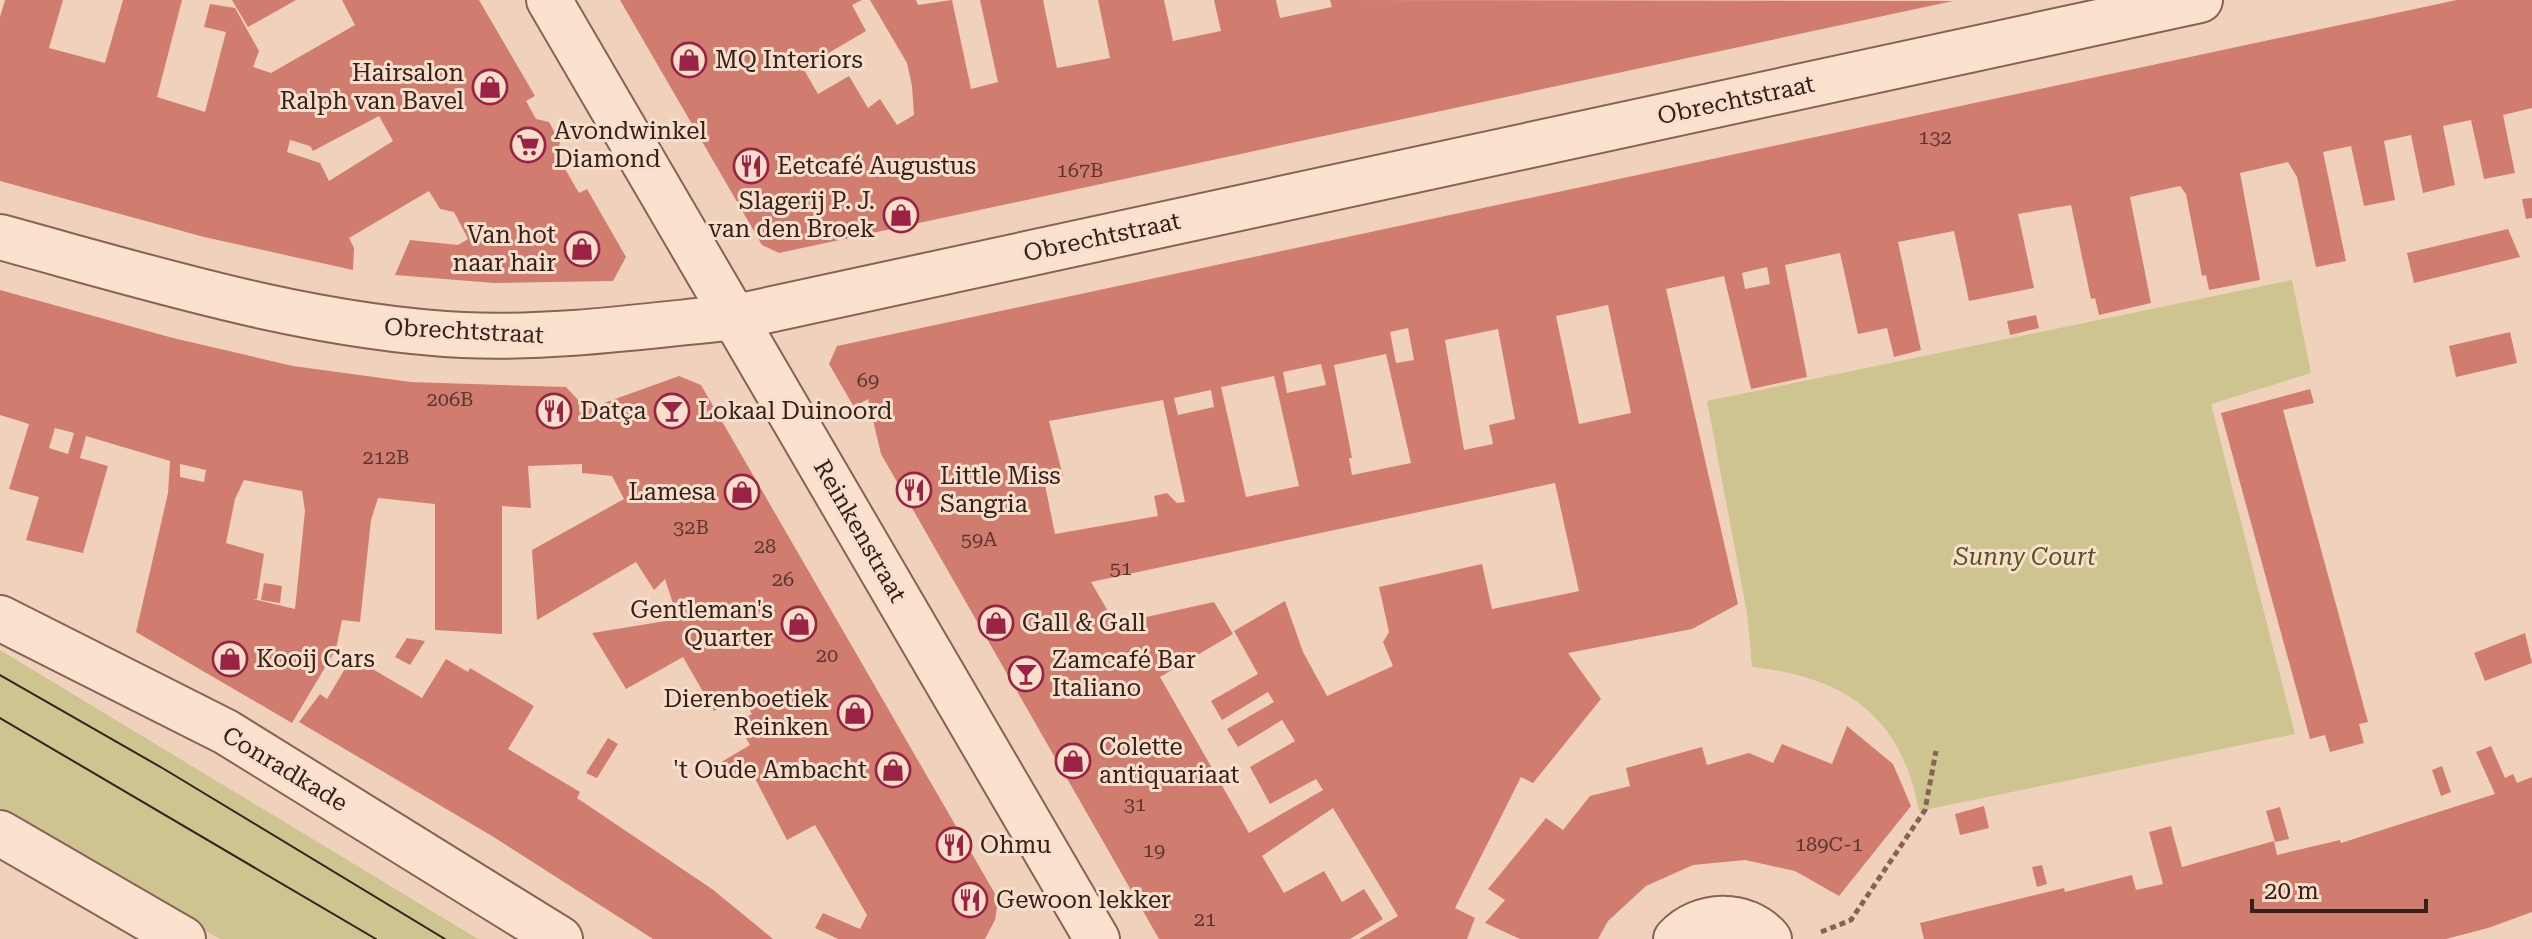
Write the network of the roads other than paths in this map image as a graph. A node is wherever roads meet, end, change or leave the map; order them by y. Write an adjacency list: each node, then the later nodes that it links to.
1 (549, 0): 4 (street, Reinkenstraat)
2 (2200, 0): 4 (street, Obrechtstraat)
3 (0, 237): 4 (street, Obrechtstraat)
4 (736, 317): 9 (street, Reinkenstraat)
5 (0, 618): 8 (street, Conradkade)
6 (0, 833): 7 (street)
7 (183, 939)
8 (560, 939)
9 (1097, 939)
10 (1676, 939): 11 (street)
11 (1769, 939)

